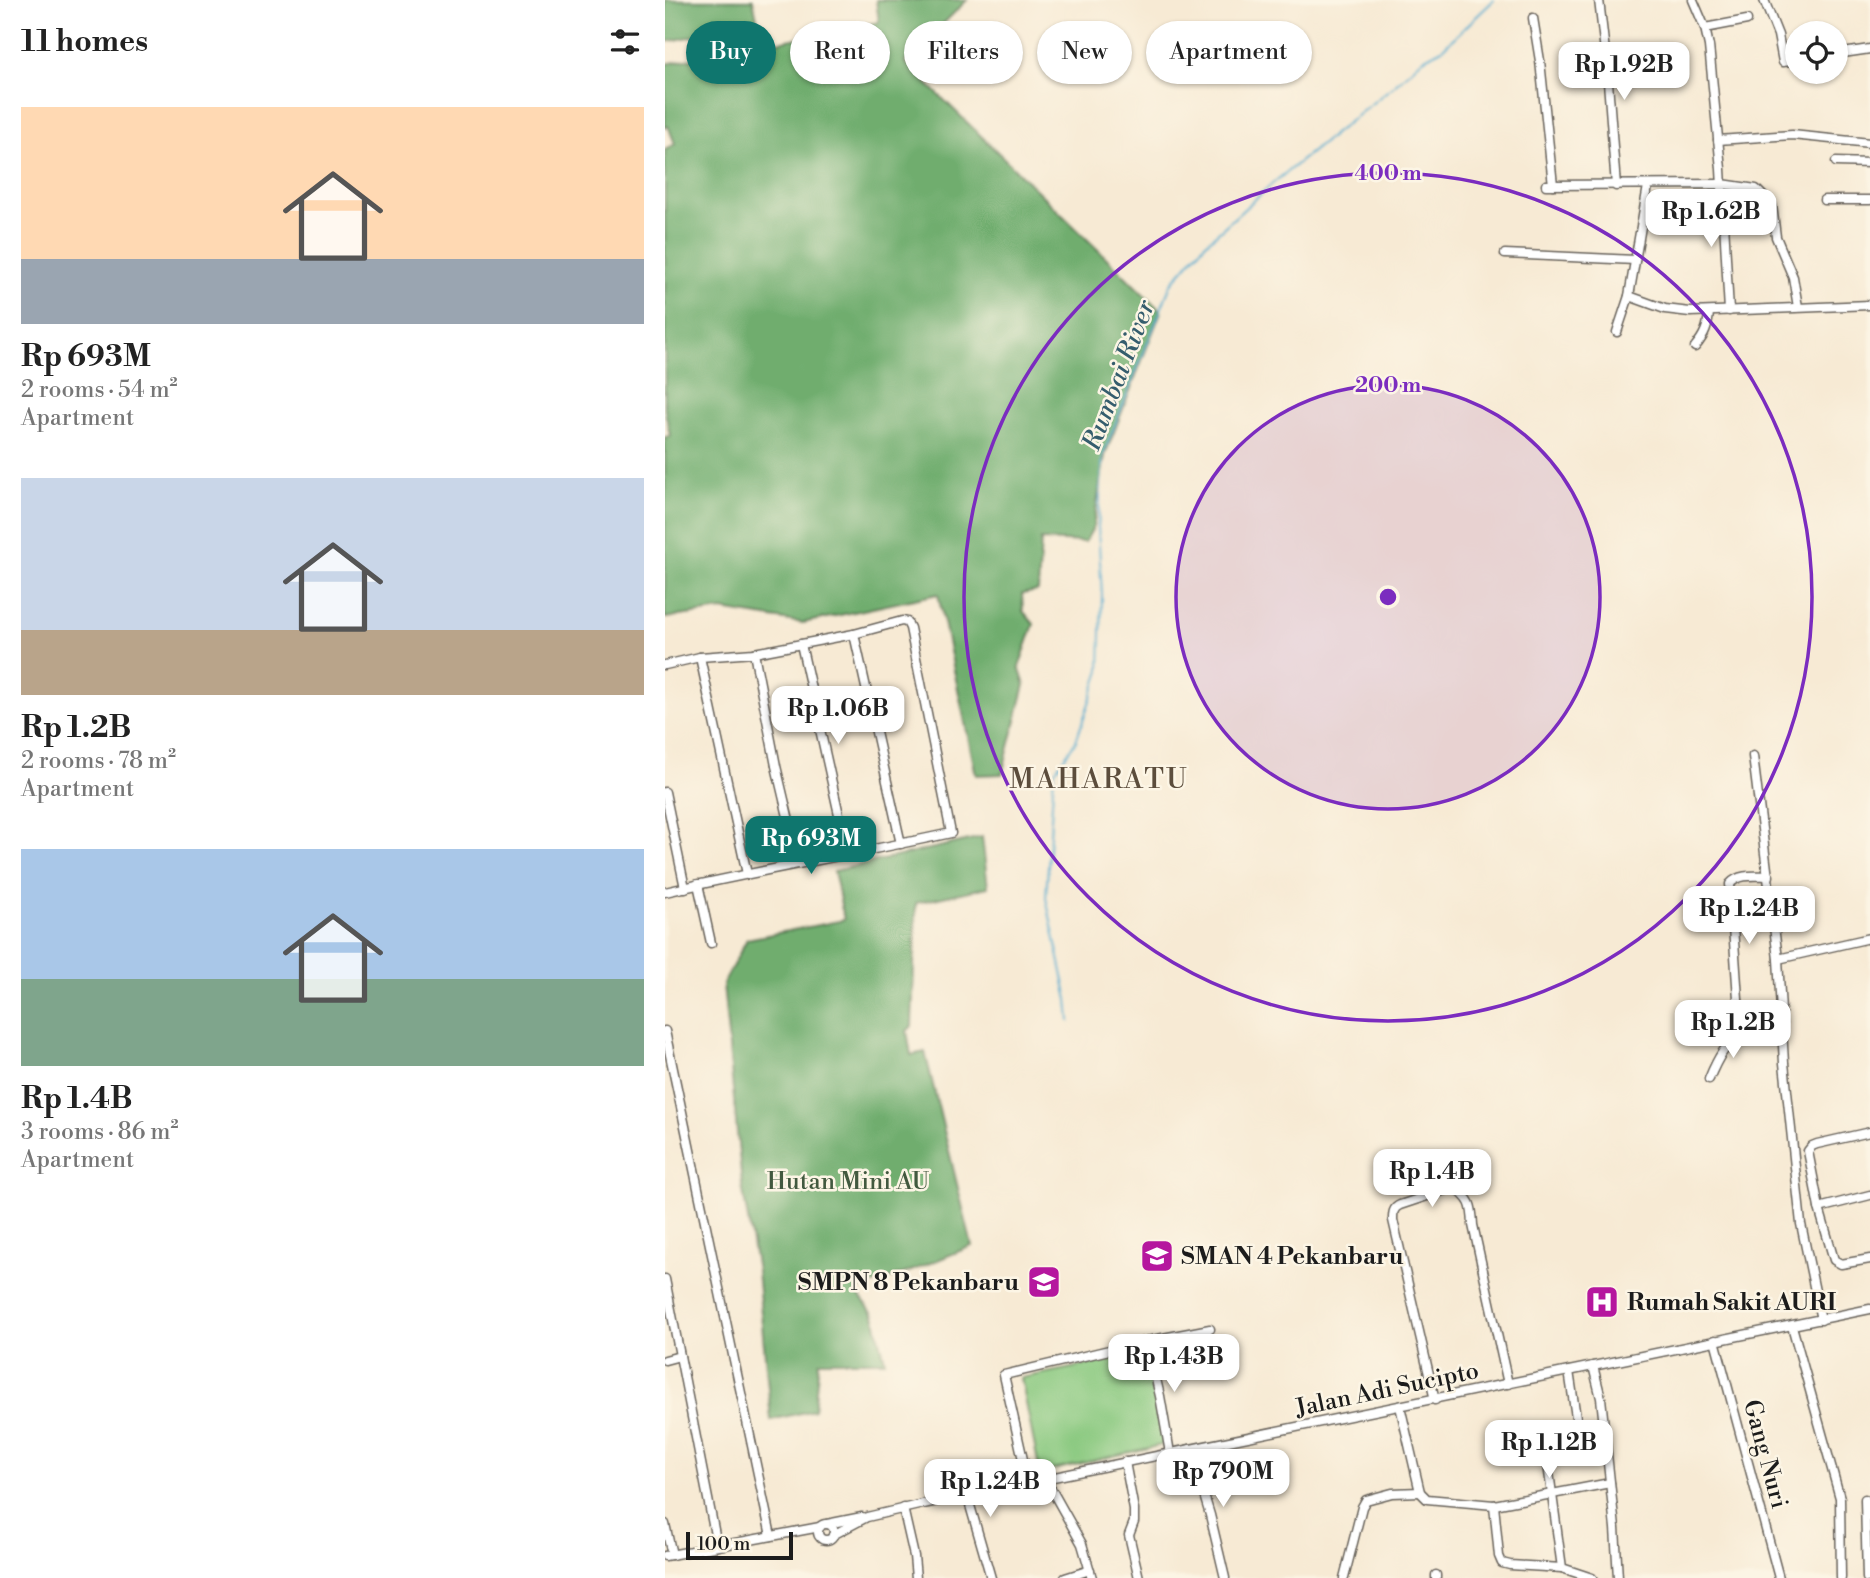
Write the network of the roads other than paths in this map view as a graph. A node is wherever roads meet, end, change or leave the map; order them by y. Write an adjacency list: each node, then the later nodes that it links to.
1 (1599, 0): 11 (street)
2 (1693, 0): 6 (street)
3 (1764, 0): 9 (street)
4 (1533, 19): 17 (street)
5 (1747, 20): 6 (street)
6 (1705, 28): 12 (street)
7 (1870, 49): 8 (street)
8 (1848, 52)
9 (1785, 62)
10 (1586, 69): 11 (street)
11 (1607, 69): 17 (street)
12 (1718, 140): 13 (street); 16 (street)
13 (1870, 143)
14 (1836, 162): 15 (street)
15 (1870, 163)
16 (1721, 184): 18 (street); 25 (street); 26 (street)
17 (1616, 186): 18 (street)
18 (1648, 186): 22 (street)
19 (1824, 200): 20 (street)
20 (1870, 200)
21 (1505, 254): 22 (street)
22 (1635, 260): 23 (street)
23 (1629, 296): 27 (street); 28 (street)
24 (1870, 305): 25 (street)
25 (1798, 307): 26 (street)
26 (1729, 311): 27 (street)
27 (1709, 312): 29 (street)
28 (1617, 332)
29 (1695, 347)
30 (854, 634): 31 (street); 37 (street); 37 (street)
31 (801, 644): 32 (street); 38 (street)
32 (754, 653): 33 (street); 39 (street)
33 (701, 657): 34 (street); 40 (street)
34 (665, 665)
35 (1753, 756): 41 (street)
36 (665, 793): 43 (street)
37 (901, 844): 38 (street)
38 (848, 855): 39 (street)
39 (799, 863): 40 (street)
40 (747, 874): 42 (street)
41 (1769, 876): 47 (street); 48 (street)
42 (698, 884): 43 (street); 46 (street)
43 (685, 888): 44 (street)
44 (665, 892)
45 (1870, 938): 47 (street)
46 (711, 943)
47 (1778, 959): 50 (street)
48 (1744, 1030): 50 (street); 51 (street)
49 (665, 1031): 86 (street)
50 (1783, 1033): 58 (street)
51 (1709, 1079)
52 (1870, 1132): 54 (street)
53 (1870, 1195): 54 (street)
54 (1819, 1208): 55 (street)
55 (1870, 1259)
56 (665, 1279): 63 (street)
57 (1870, 1309): 58 (street, Jalan Adi Sucipto)
58 (1821, 1320): 59 (street, Jalan Adi Sucipto)
59 (1792, 1326): 61 (street, Jalan Adi Sucipto); 100 (street)
60 (1210, 1329): 62 (street)
61 (1715, 1340): 65 (street, Jalan Adi Sucipto); 99 (street, Gang Nuri)
62 (1147, 1341): 71 (street); 74 (street)
63 (680, 1356): 64 (street); 87 (street)
64 (665, 1360)
65 (1593, 1366): 66 (street, Jalan Adi Sucipto); 75 (street)
66 (1569, 1371): 67 (street, Jalan Adi Sucipto); 78 (street)
67 (1508, 1384): 68 (street, Jalan Adi Sucipto); 68 (street)
68 (1435, 1400): 69 (street, Jalan Adi Sucipto)
69 (1399, 1406): 70 (street, Jalan Adi Sucipto); 76 (street)
70 (1190, 1449): 71 (street, Jalan Adi Sucipto); 95 (street)
71 (1170, 1453): 72 (street, Jalan Adi Sucipto)
72 (1125, 1462): 73 (street, Jalan Adi Sucipto); 94 (street)
73 (1045, 1478): 74 (street, Jalan Adi Sucipto); 90 (street)
74 (1028, 1482): 77 (street, Jalan Adi Sucipto)
75 (1610, 1483): 78 (street); 98 (street)
76 (1420, 1492): 80 (street); 96 (street)
77 (967, 1494): 81 (street, Jalan Adi Sucipto); 92 (street)
78 (1553, 1494): 80 (street); 89 (street)
79 (1865, 1499): 101 (street)
80 (1494, 1505): 89 (street)
81 (903, 1508): 82 (street, Jalan Adi Sucipto); 91 (street)
82 (867, 1517): 84 (street); 85 (street, Jalan Adi Sucipto)
83 (665, 1524): 88 (street)
84 (824, 1525): 85 (street); 85 (street); 86 (street)
85 (833, 1535)
86 (771, 1536): 87 (street)
87 (717, 1545): 88 (street)
88 (669, 1556)
89 (1562, 1568): 97 (street)
90 (1091, 1574): 93 (street)
91 (916, 1578)
92 (991, 1578)
93 (1065, 1578)
94 (1139, 1578)
95 (1225, 1578)
96 (1344, 1578)
97 (1592, 1578)
98 (1618, 1578)
99 (1779, 1578)
100 (1841, 1578)
101 (1867, 1578)

